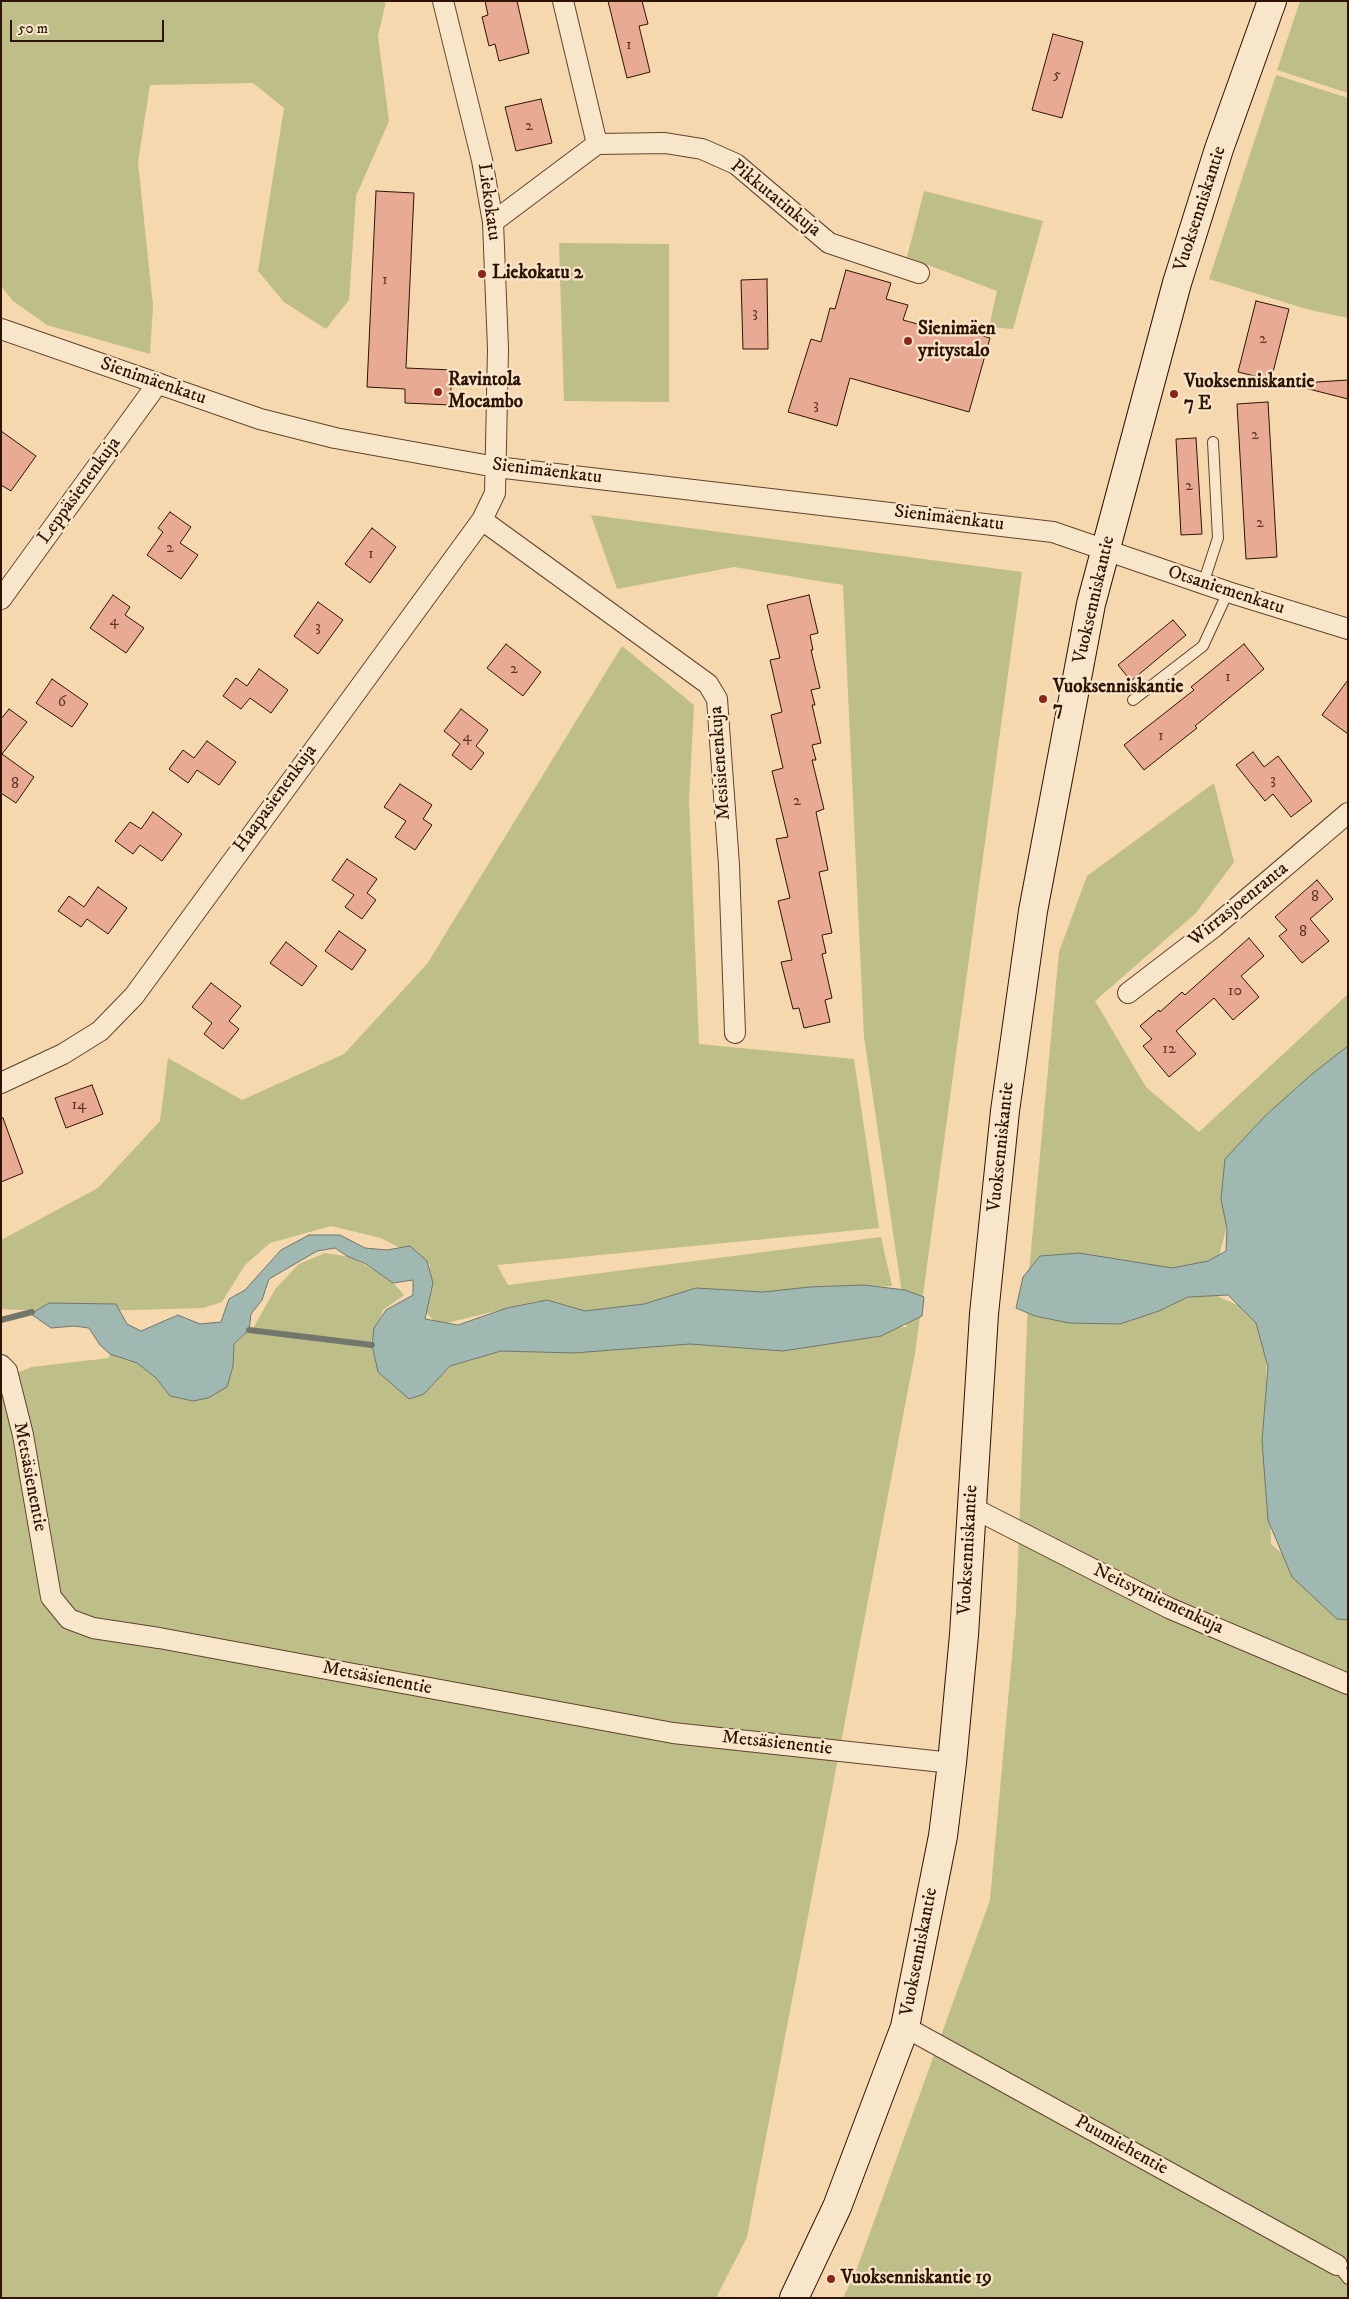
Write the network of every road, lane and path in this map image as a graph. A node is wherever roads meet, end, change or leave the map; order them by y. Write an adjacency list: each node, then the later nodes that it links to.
1 (443, 1): 5 (street, Liekokatu)
2 (563, 1): 4 (street)
3 (1272, 1): 12 (street, Vuoksenniskantie)
4 (597, 144): 5 (street); 6 (street, Pikkutatinkuja)
5 (493, 222): 10 (street, Liekokatu)
6 (918, 273)
7 (1, 329): 8 (street, Sienimäenkatu)
8 (158, 383): 10 (street, Sienimäenkatu); 15 (street, Leppäsienenkuja)
9 (1213, 442): 13 (lane)
10 (496, 467): 11 (street, Haapasienenkuja); 12 (street, Sienimäenkatu)
11 (482, 520): 20 (street, Mesisienenkuja); 21 (street, Haapasienenkuja)
12 (1105, 551): 13 (street, Otsaniemenkatu); 23 (street, Vuoksenniskantie)
13 (1202, 584): 14 (street, Otsaniemenkatu)
14 (1228, 592): 16 (street, Otsaniemenkatu); 17 (lane)
15 (1, 599)
16 (1348, 629)
17 (1134, 700)
18 (1348, 813): 19 (street, Wirrasjoenranta)
19 (1128, 993)
20 (735, 1033)
21 (1, 1083)
22 (1, 1365): 25 (street, Metsäsienentie)
23 (971, 1507): 24 (street, Neitsytniemenkuja); 25 (street, Vuoksenniskantie)
24 (1348, 1684)
25 (952, 1763): 26 (street, Vuoksenniskantie)
26 (905, 2027): 27 (street, Puumiehentie); 28 (street, Vuoksenniskantie)
27 (1342, 2272)
28 (794, 2298)

